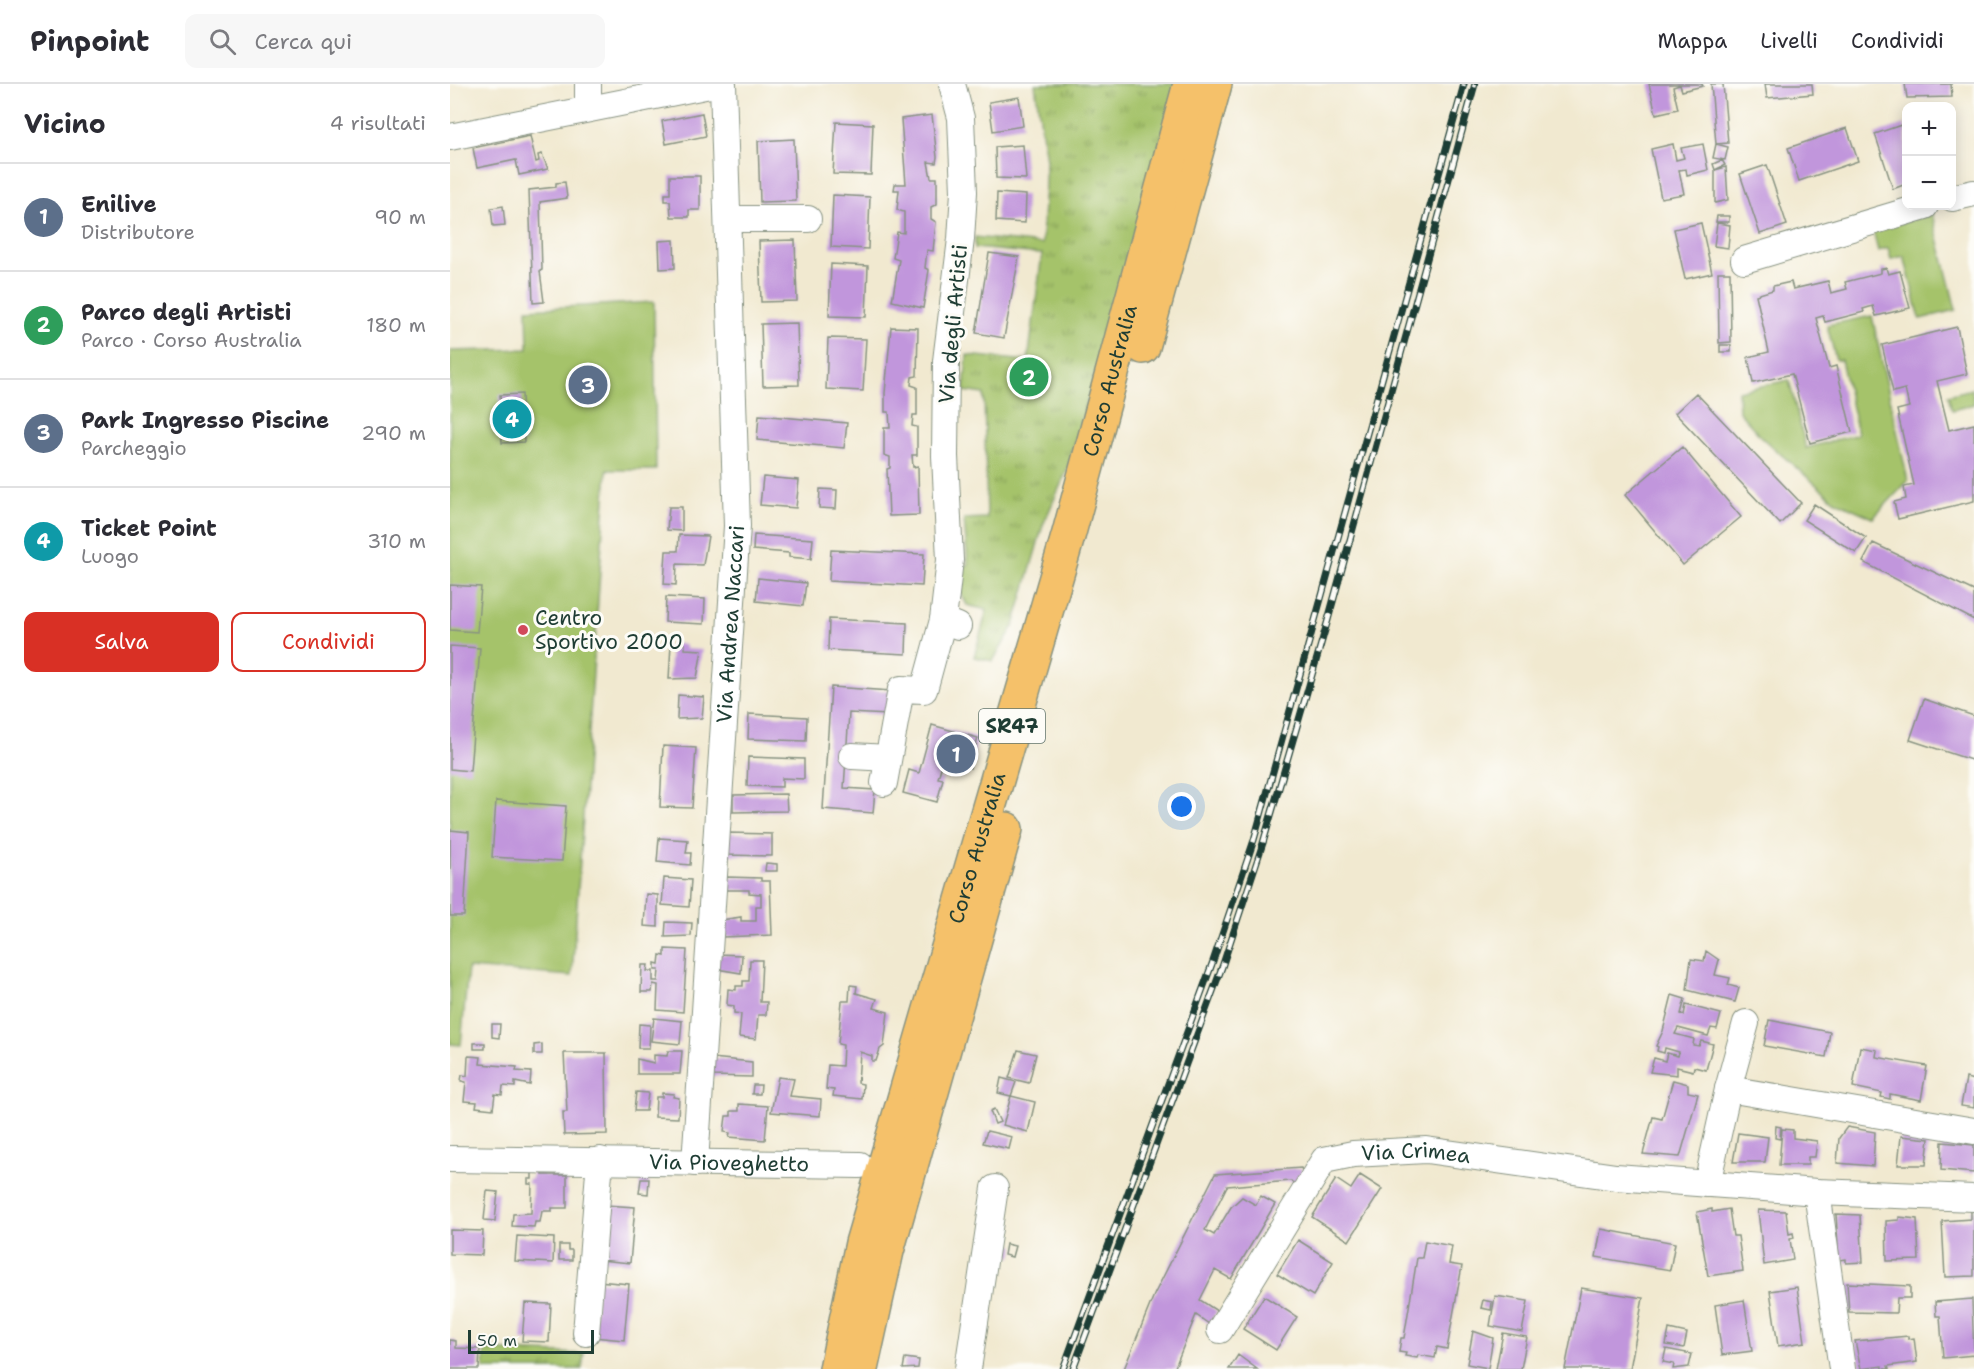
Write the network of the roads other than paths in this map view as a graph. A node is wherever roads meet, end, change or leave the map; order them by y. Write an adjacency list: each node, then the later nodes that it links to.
1 (715, 84): 6 (street)
2 (723, 84): 11 (street, Via Andrea Naccari)
3 (952, 84): 15 (street, Via degli Artisti)
4 (1190, 84): 30 (highway, Corso Australia / SR47)
5 (1215, 84): 31 (highway, Corso Australia / SR47)
6 (588, 97): 7 (street)
7 (450, 137)
8 (1974, 193): 9 (street)
9 (1956, 197)
10 (1912, 210): 13 (street)
11 (728, 219): 12 (street); 22 (street, Via Andrea Naccari)
12 (808, 219)
13 (1744, 260)
14 (852, 756): 15 (street)
15 (888, 758): 16 (street)
16 (884, 783)
17 (1746, 1023): 18 (street)
18 (1728, 1089): 19 (street); 24 (street)
19 (1974, 1131)
20 (450, 1159): 21 (street, Via Pioveghetto)
21 (600, 1160): 22 (street, Via Pioveghetto); 29 (street)
22 (695, 1163): 23 (street, Via Pioveghetto)
23 (860, 1165)
24 (1707, 1184): 26 (street, Via Crimea); 28 (street, Via Crimea)
25 (995, 1188): 32 (street)
26 (1817, 1192): 27 (street, Via Crimea); 33 (street)
27 (1974, 1198)
28 (1220, 1330)
29 (586, 1333)
30 (836, 1369)
31 (861, 1369)
32 (968, 1369)
33 (1842, 1369)

